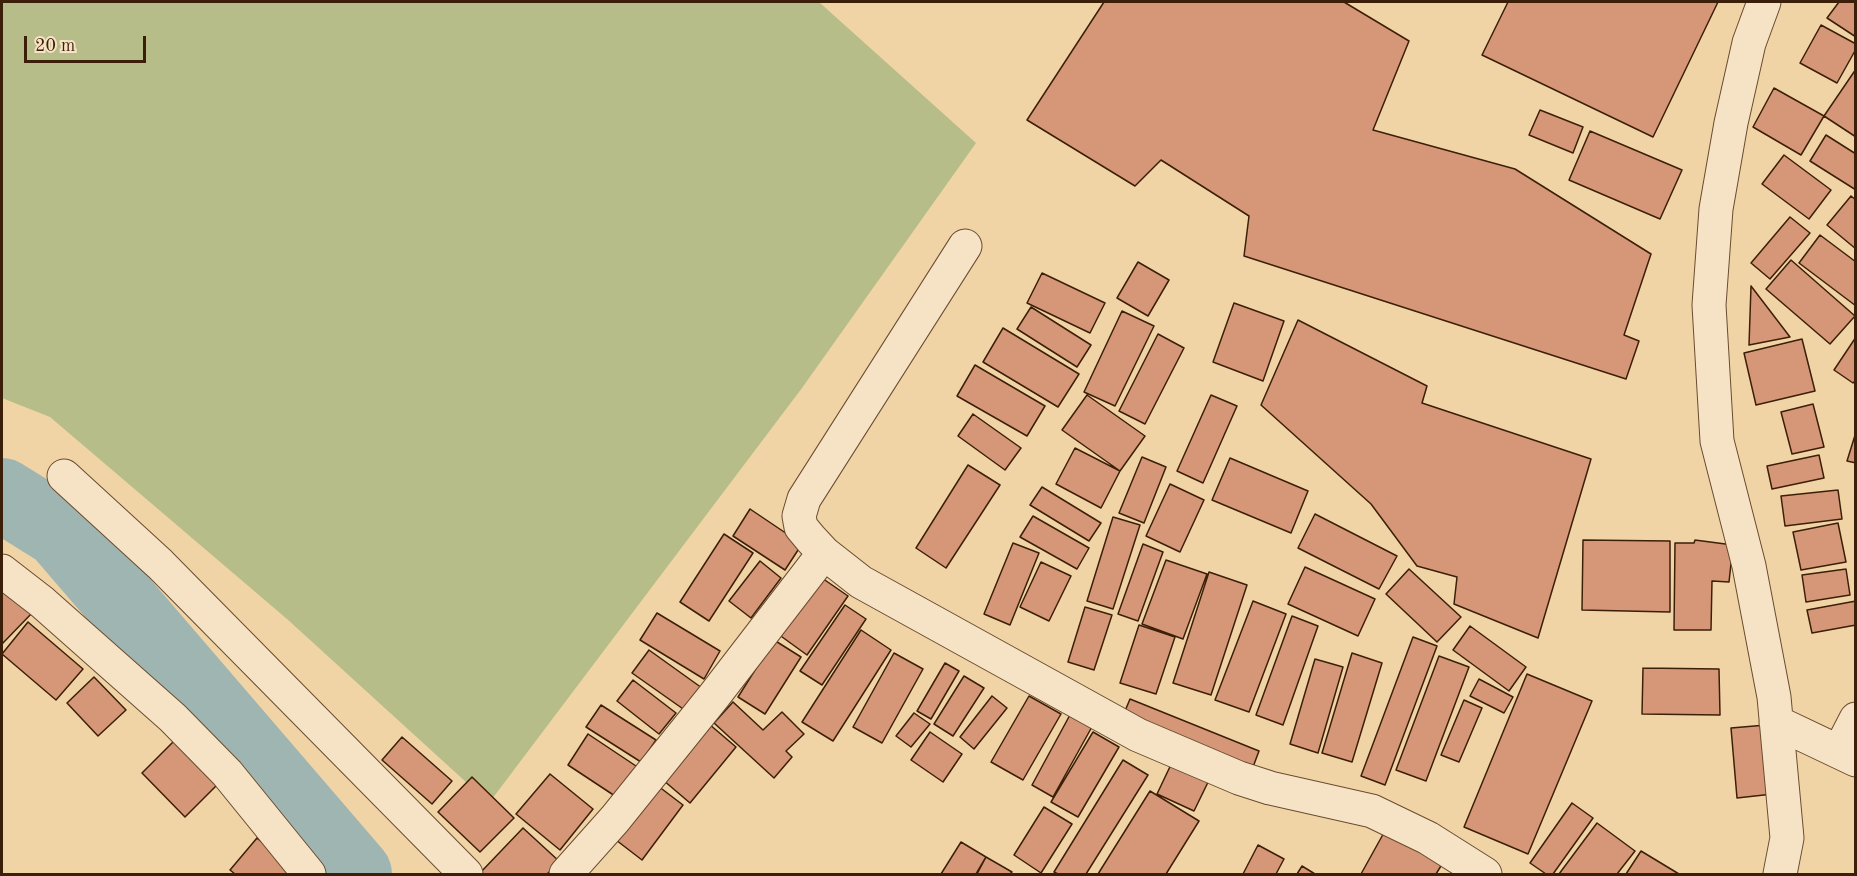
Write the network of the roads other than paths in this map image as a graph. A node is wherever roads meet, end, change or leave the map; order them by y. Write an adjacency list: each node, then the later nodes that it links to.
1 (1764, 2): 7 (street)
2 (965, 246): 4 (street)
3 (64, 476): 10 (street)
4 (824, 553): 11 (street); 12 (street)
5 (2, 571): 9 (street)
6 (1856, 719): 8 (street)
7 (1776, 722): 8 (street); 13 (street)
8 (1847, 756)
9 (309, 874)
10 (466, 874)
11 (566, 874)
12 (1485, 874)
13 (1780, 874)

